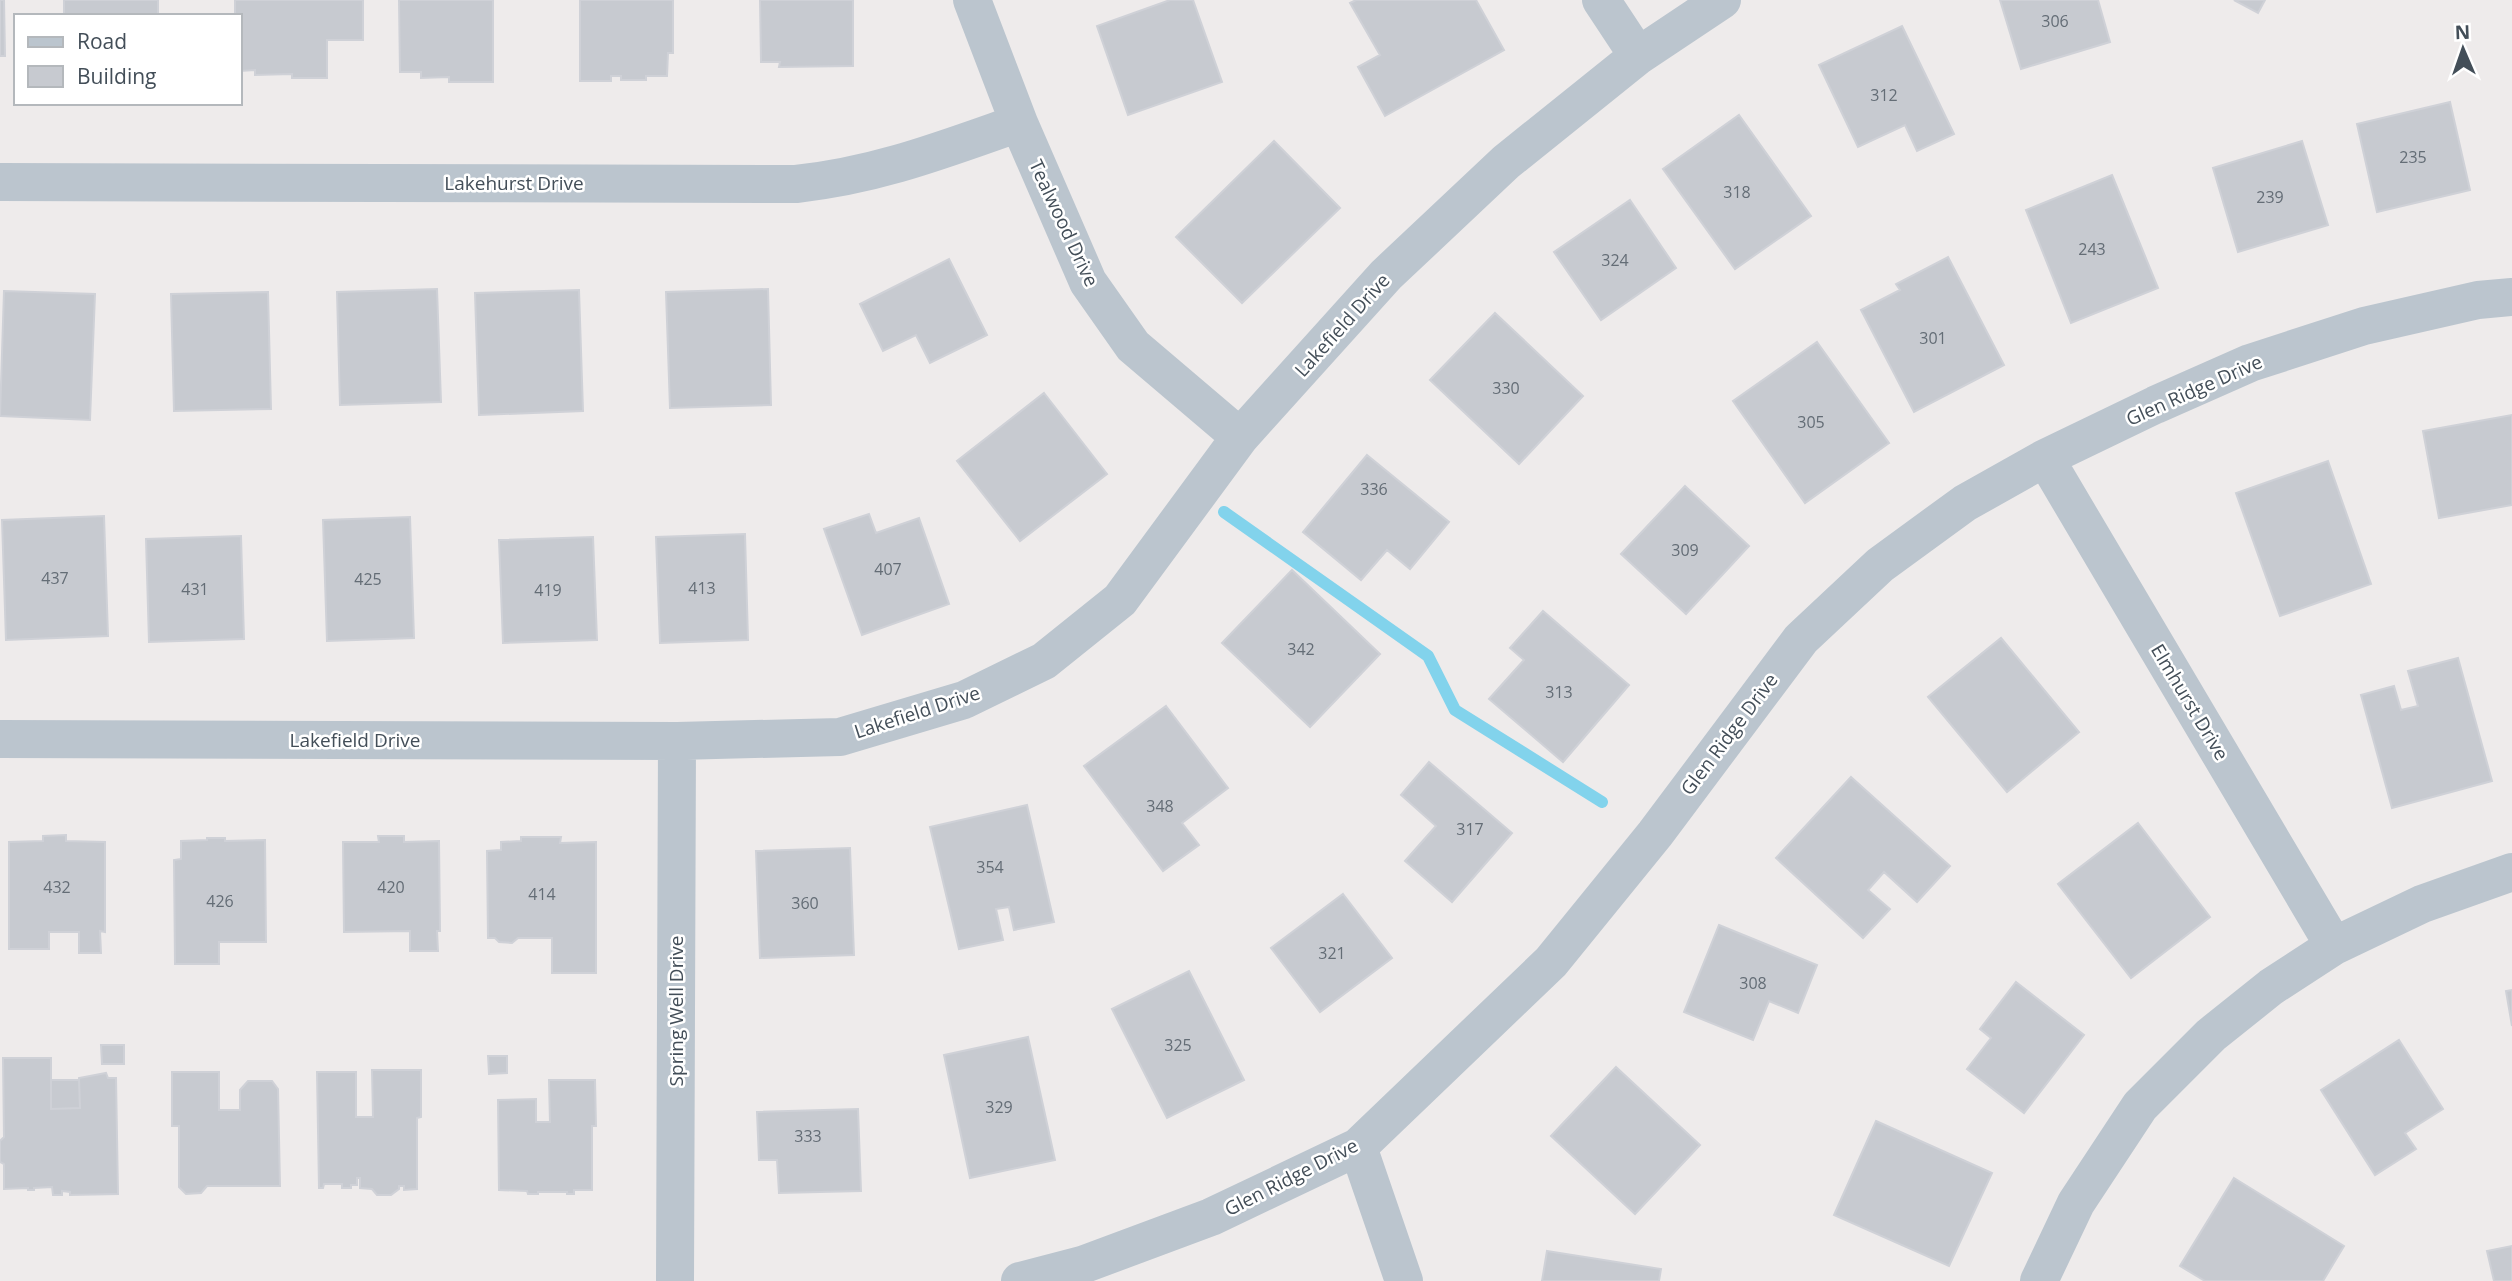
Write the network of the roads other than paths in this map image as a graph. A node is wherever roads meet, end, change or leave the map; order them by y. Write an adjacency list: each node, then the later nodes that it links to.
1 (972, 0): 5 (street, Tealwood Drive)
2 (1601, 0): 4 (street)
3 (1722, 0): 4 (street, Lakefield Drive)
4 (1638, 56): 8 (street, Lakefield Drive)
5 (1019, 123): 6 (street, Lakehurst Drive); 8 (street, Tealwood Drive)
6 (0, 182)
7 (2512, 297): 9 (street, Glen Ridge Drive)
8 (1240, 437): 11 (street, Lakefield Drive)
9 (2045, 458): 13 (street, Elmhurst Drive); 14 (street, Glen Ridge Drive)
10 (0, 739): 11 (street, Lakefield Drive)
11 (677, 741): 15 (street, Spring Well Drive)
12 (2512, 872): 13 (street)
13 (2334, 946): 18 (street)
14 (1358, 1147): 16 (street, Glen Ridge Drive); 17 (street)
15 (675, 1281)
16 (1020, 1281)
17 (1404, 1281)
18 (2039, 1281)

